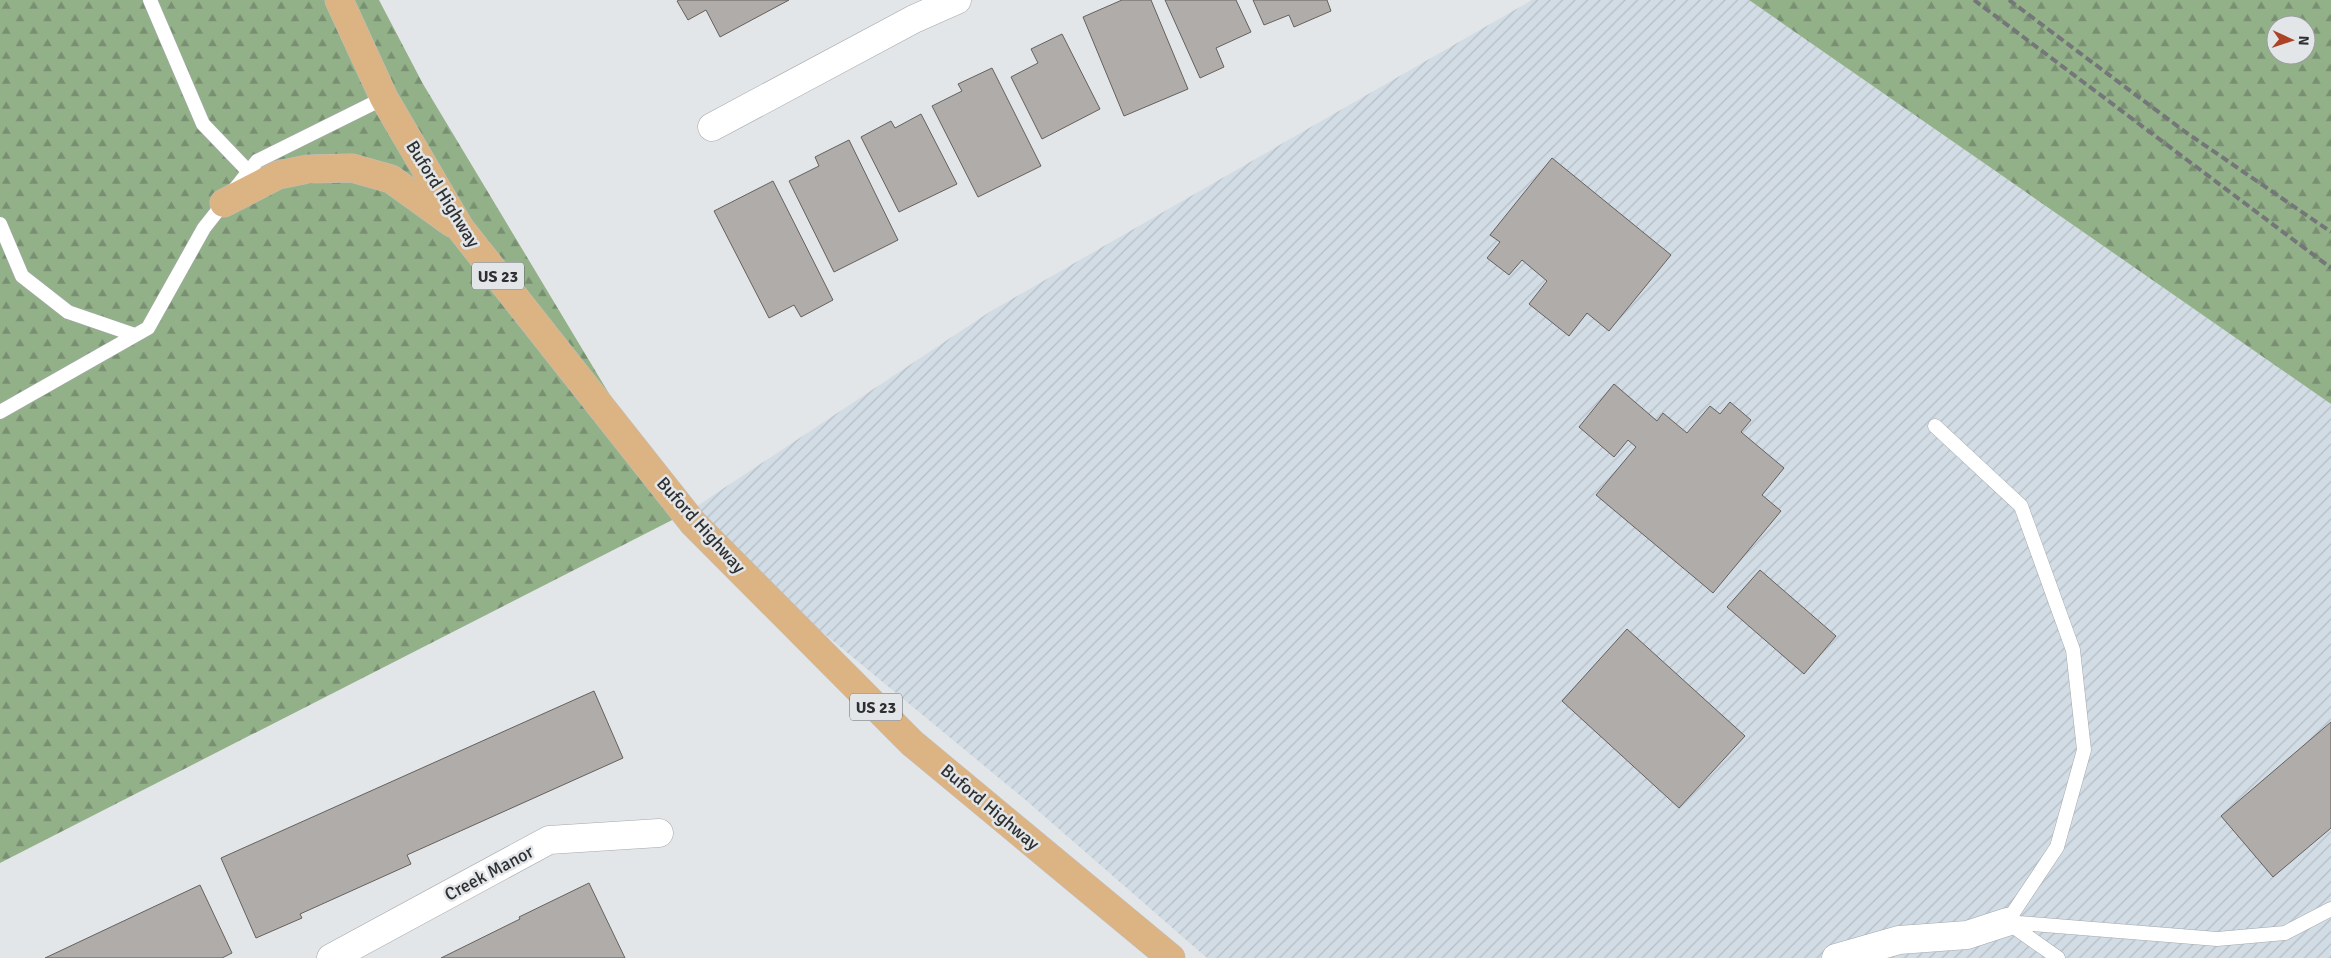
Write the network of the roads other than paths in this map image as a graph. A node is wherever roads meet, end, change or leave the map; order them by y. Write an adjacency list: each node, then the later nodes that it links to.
1 (150, 0): 7 (lane)
2 (339, 0): 5 (main road, Buford Highway / US 23)
3 (957, 0): 4 (street)
4 (910, 10): 6 (street)
5 (384, 98): 7 (lane); 10 (main road, Buford Highway / US 23)
6 (712, 127)
7 (249, 172): 8 (lane)
8 (224, 203): 10 (main road); 11 (lane)
9 (0, 224): 11 (lane)
10 (460, 228): 18 (main road, Buford Highway / US 23)
11 (135, 336): 12 (lane)
12 (0, 412)
13 (1935, 426): 16 (lane)
14 (659, 833): 17 (street, Creek Manor)
15 (2331, 909): 16 (lane)
16 (2007, 922): 19 (street); 20 (lane)
17 (331, 958)
18 (1171, 958)
19 (1836, 958)
20 (2058, 958)

